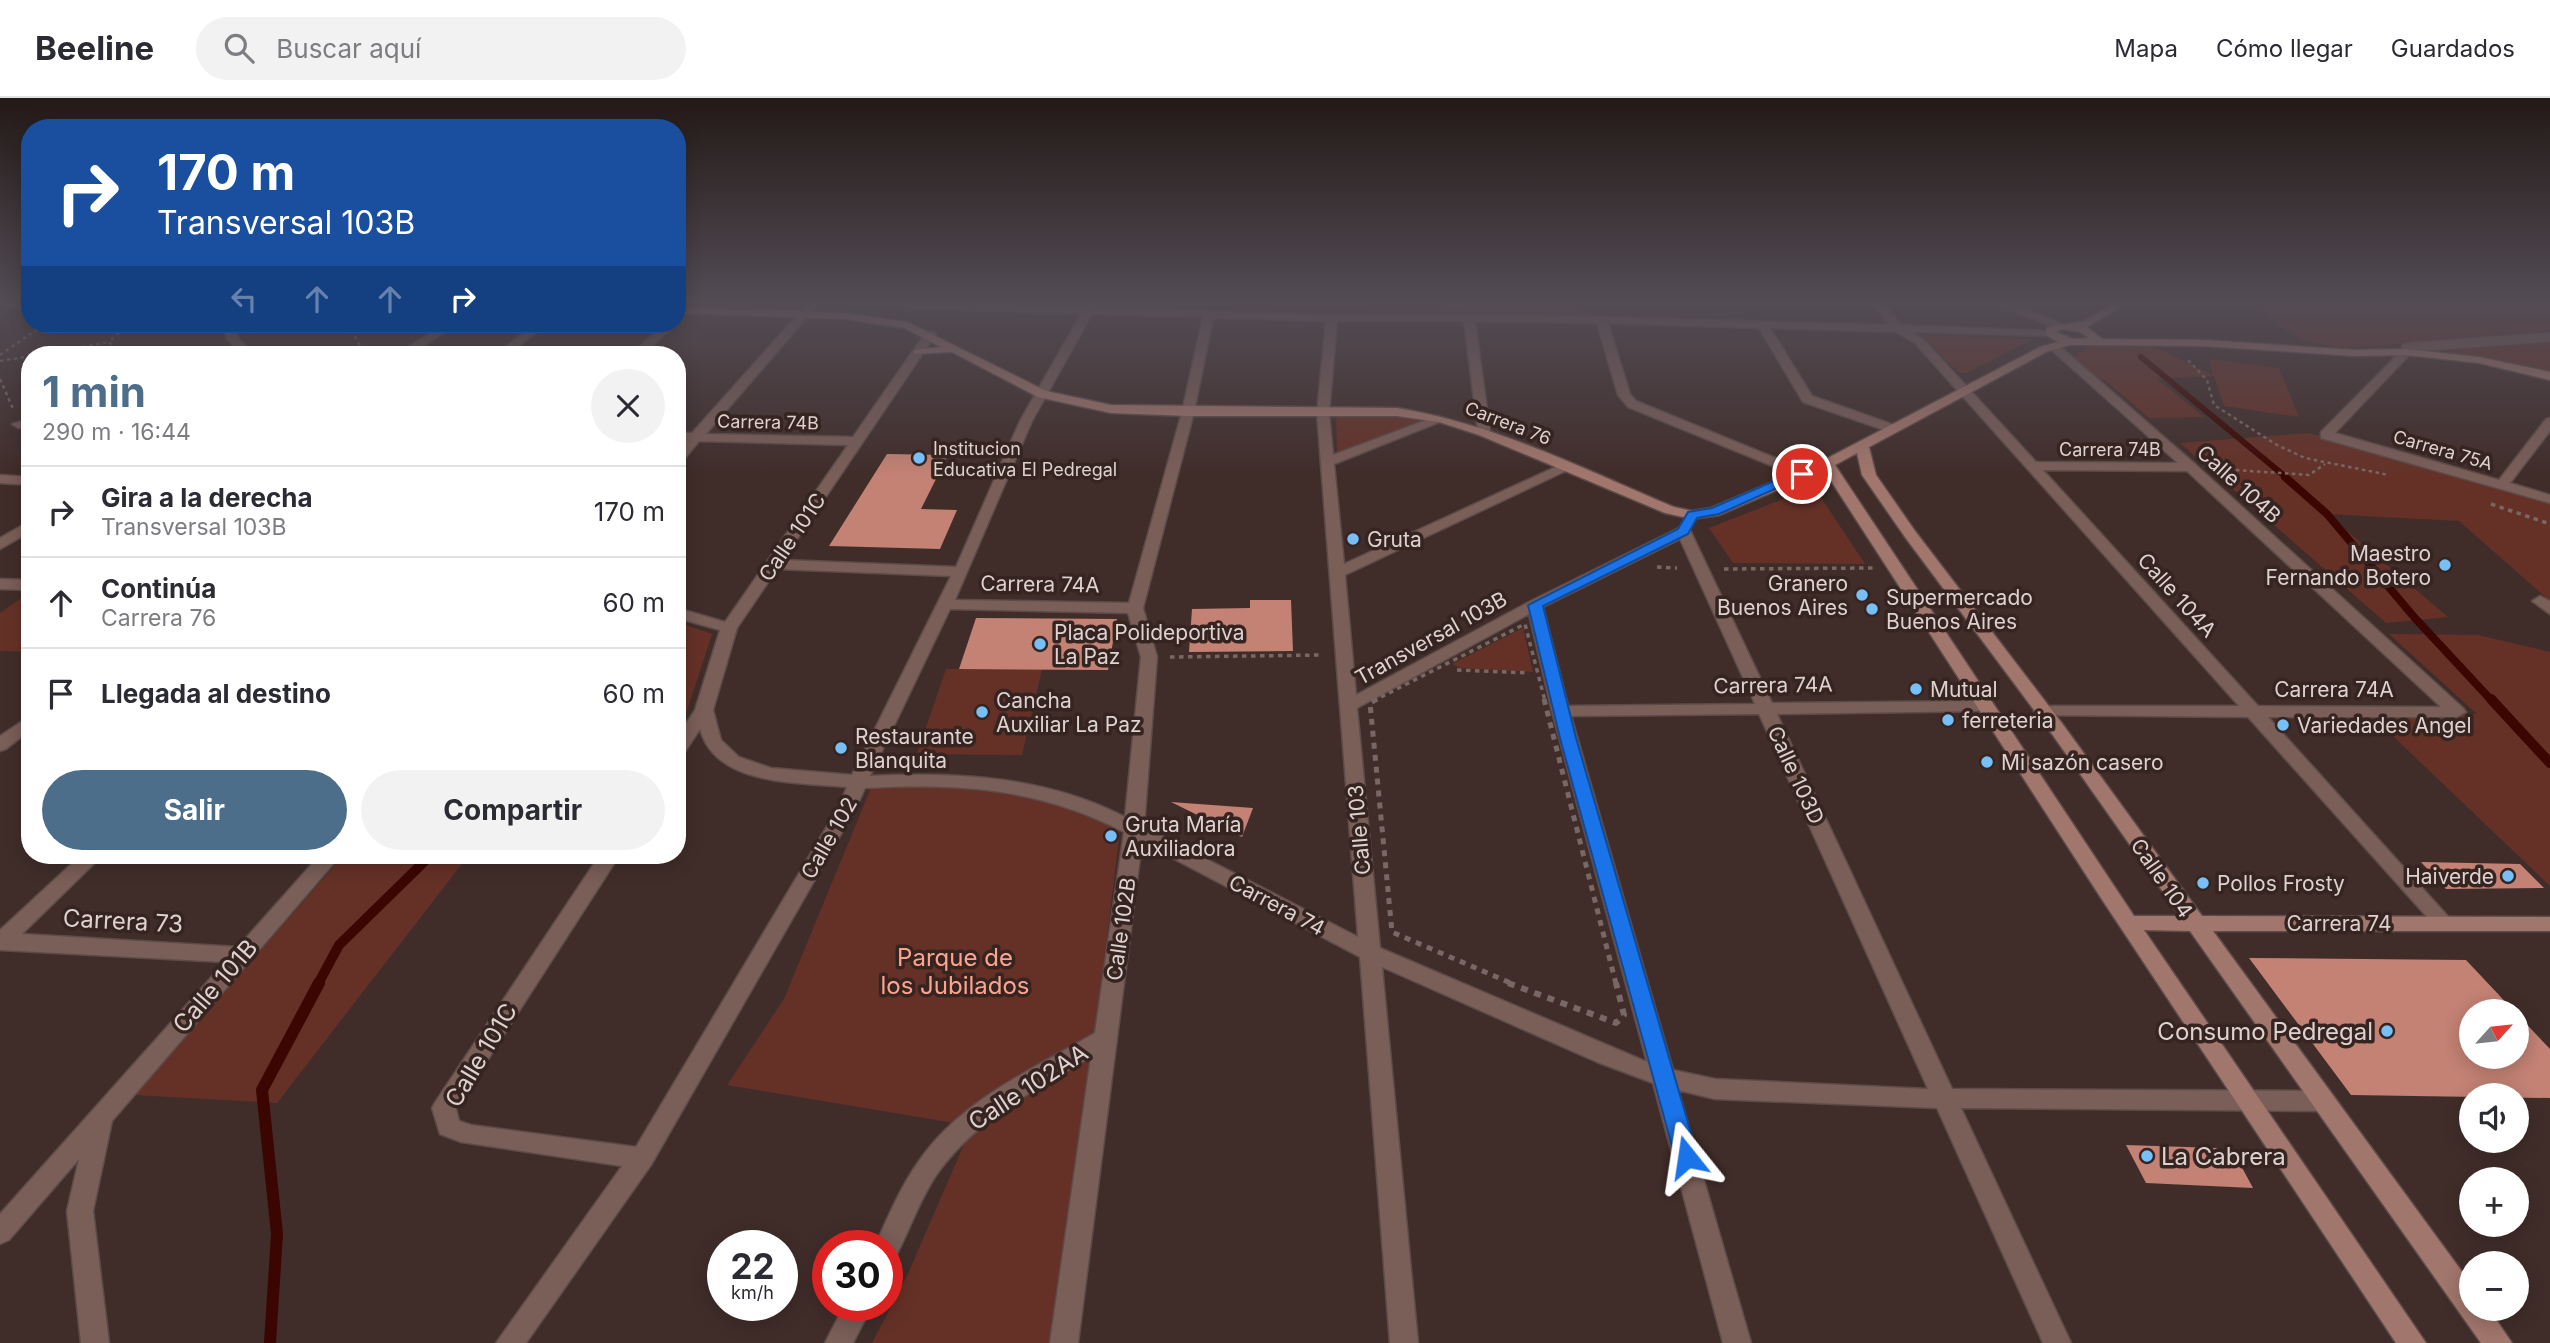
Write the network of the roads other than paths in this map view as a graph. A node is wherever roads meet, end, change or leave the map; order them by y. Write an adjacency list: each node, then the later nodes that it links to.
1 (764, 360): 27 (street)
2 (913, 360): 28 (street, Calle 101C)
3 (977, 360): 19 (main road, Carrera 76)
4 (1058, 360): 19 (street, Calle 102)
5 (1199, 360): 20 (street)
6 (1328, 360): 21 (street, Calle 103)
7 (1475, 360): 25 (street)
8 (1614, 360): 36 (street)
9 (1784, 360): 24 (street)
10 (1935, 360): 15 (street, Calle 104A)
11 (2017, 360): 17 (main road, Carrera 76)
12 (2081, 360): 35 (street, Calle 104B)
13 (2398, 360): 39 (street, Carrera 75A)
14 (2479, 360): 16 (main road)
15 (1949, 376): 17 (street); 18 (street, Calle 104A)
16 (2550, 376)
17 (1984, 381): 18 (main road, Carrera 76)
18 (1964, 391): 24 (main road, Carrera 76); 33 (street, Calle 104A)
19 (1042, 394): 20 (main road, Carrera 76); 46 (street, Calle 102)
20 (1188, 412): 21 (main road, Carrera 76); 54 (street)
21 (1323, 413): 22 (main road, Carrera 76); 31 (street, Calle 103)
22 (1441, 419): 25 (main road, Carrera 76); 31 (street)
23 (2550, 422): 39 (street)
24 (1893, 429): 29 (main road, Carrera 76)
25 (1484, 432): 34 (main road, Carrera 76)
26 (686, 437): 27 (street, Carrera 74B)
27 (696, 437): 28 (street, Carrera 74B); 30 (street)
28 (858, 441): 45 (street, Calle 101C)
29 (1862, 446): 32 (main road, Carrera 76); 61 (main road, Calle 104)
30 (686, 449)
31 (1328, 462): 47 (street, Calle 103)
32 (1827, 464): 36 (main road, Carrera 76); 58 (main road)
33 (2030, 466): 35 (street, Carrera 74B); 63 (street, Calle 104A)
34 (1567, 467): 41 (main road, Carrera 76); 47 (street)
35 (2190, 467): 64 (street, Calle 104B)
36 (1802, 474): 41 (main road, Carrera 76)
37 (0, 479): 38 (street)
38 (21, 480)
39 (2502, 485): 40 (street, Carrera 75A)
40 (2550, 499)
41 (1692, 514): 43 (street)
42 (21, 531): 44 (street)
43 (1684, 531): 53 (street, Transversal 103B); 59 (street, Calle 103D)
44 (0, 545)
45 (774, 564): 46 (street, Carrera 74A); 56 (street, Calle 101C)
46 (961, 572): 52 (street, Calle 102)
47 (1337, 573): 57 (street, Calle 103)
48 (0, 584): 49 (street)
49 (21, 585)
50 (21, 588): 51 (street)
51 (0, 599)
52 (945, 604): 54 (street, Carrera 74A); 68 (street, Calle 102)
53 (1535, 605): 57 (street, Transversal 103B); 62 (street)
54 (1135, 608): 69 (street, Calle 102B)
55 (686, 616): 56 (street)
56 (729, 628): 60 (street, Calle 101C)
57 (1349, 706): 78 (street, Calle 103)
58 (1985, 706): 59 (street, Carrera 74A); 74 (main road)
59 (1765, 707): 62 (street, Carrera 74A); 82 (street, Calle 103D)
60 (704, 710): 66 (street, Calle 101C); 68 (street, Carrera 74)
61 (2043, 711): 63 (street, Carrera 74A); 75 (main road, Calle 104)
62 (1561, 712): 81 (street)
63 (2252, 712): 64 (street, Carrera 74A); 73 (street, Calle 104A)
64 (2457, 712)
65 (21, 728): 67 (street)
66 (686, 737)
67 (0, 745)
68 (860, 782): 69 (street, Carrera 74); 86 (street, Calle 102)
69 (1134, 828): 78 (street, Carrera 74); 80 (street, Calle 102B)
70 (83, 864): 77 (street)
71 (323, 864): 79 (street, Calle 101B)
72 (604, 864): 86 (street, Calle 101C)
73 (2442, 922): 75 (main road, Carrera 74); 76 (main road, Carrera 74)
74 (2128, 923): 75 (main road, Carrera 74); 83 (main road)
75 (2194, 924): 84 (main road, Calle 104)
76 (2550, 924)
77 (1, 941): 79 (street, Carrera 73)
78 (1371, 953): 81 (street, Carrera 74); 96 (street, Calle 103)
79 (243, 955): 85 (street, Calle 101B)
80 (1107, 1037): 87 (street, Calle 102AA); 95 (street, Calle 102B)
81 (1665, 1078): 82 (street, Carrera 74); 97 (street)
82 (1944, 1098): 83 (street); 98 (street)
83 (2250, 1101): 84 (street); 99 (main road)
84 (2322, 1101): 89 (main road, Calle 104)
85 (101, 1117): 88 (street, Calle 101B); 92 (street, Calle 101B)
86 (642, 1158): 93 (street, Calle 102)
87 (896, 1230)
88 (0, 1232)
89 (2459, 1289)
90 (850, 1321): 94 (street)
91 (2482, 1321): 100 (main road, Calle 104)
92 (96, 1343)
93 (510, 1343)
94 (839, 1343)
95 (1064, 1343)
96 (1404, 1343)
97 (1737, 1343)
98 (2057, 1343)
99 (2412, 1343)
100 (2498, 1343)

